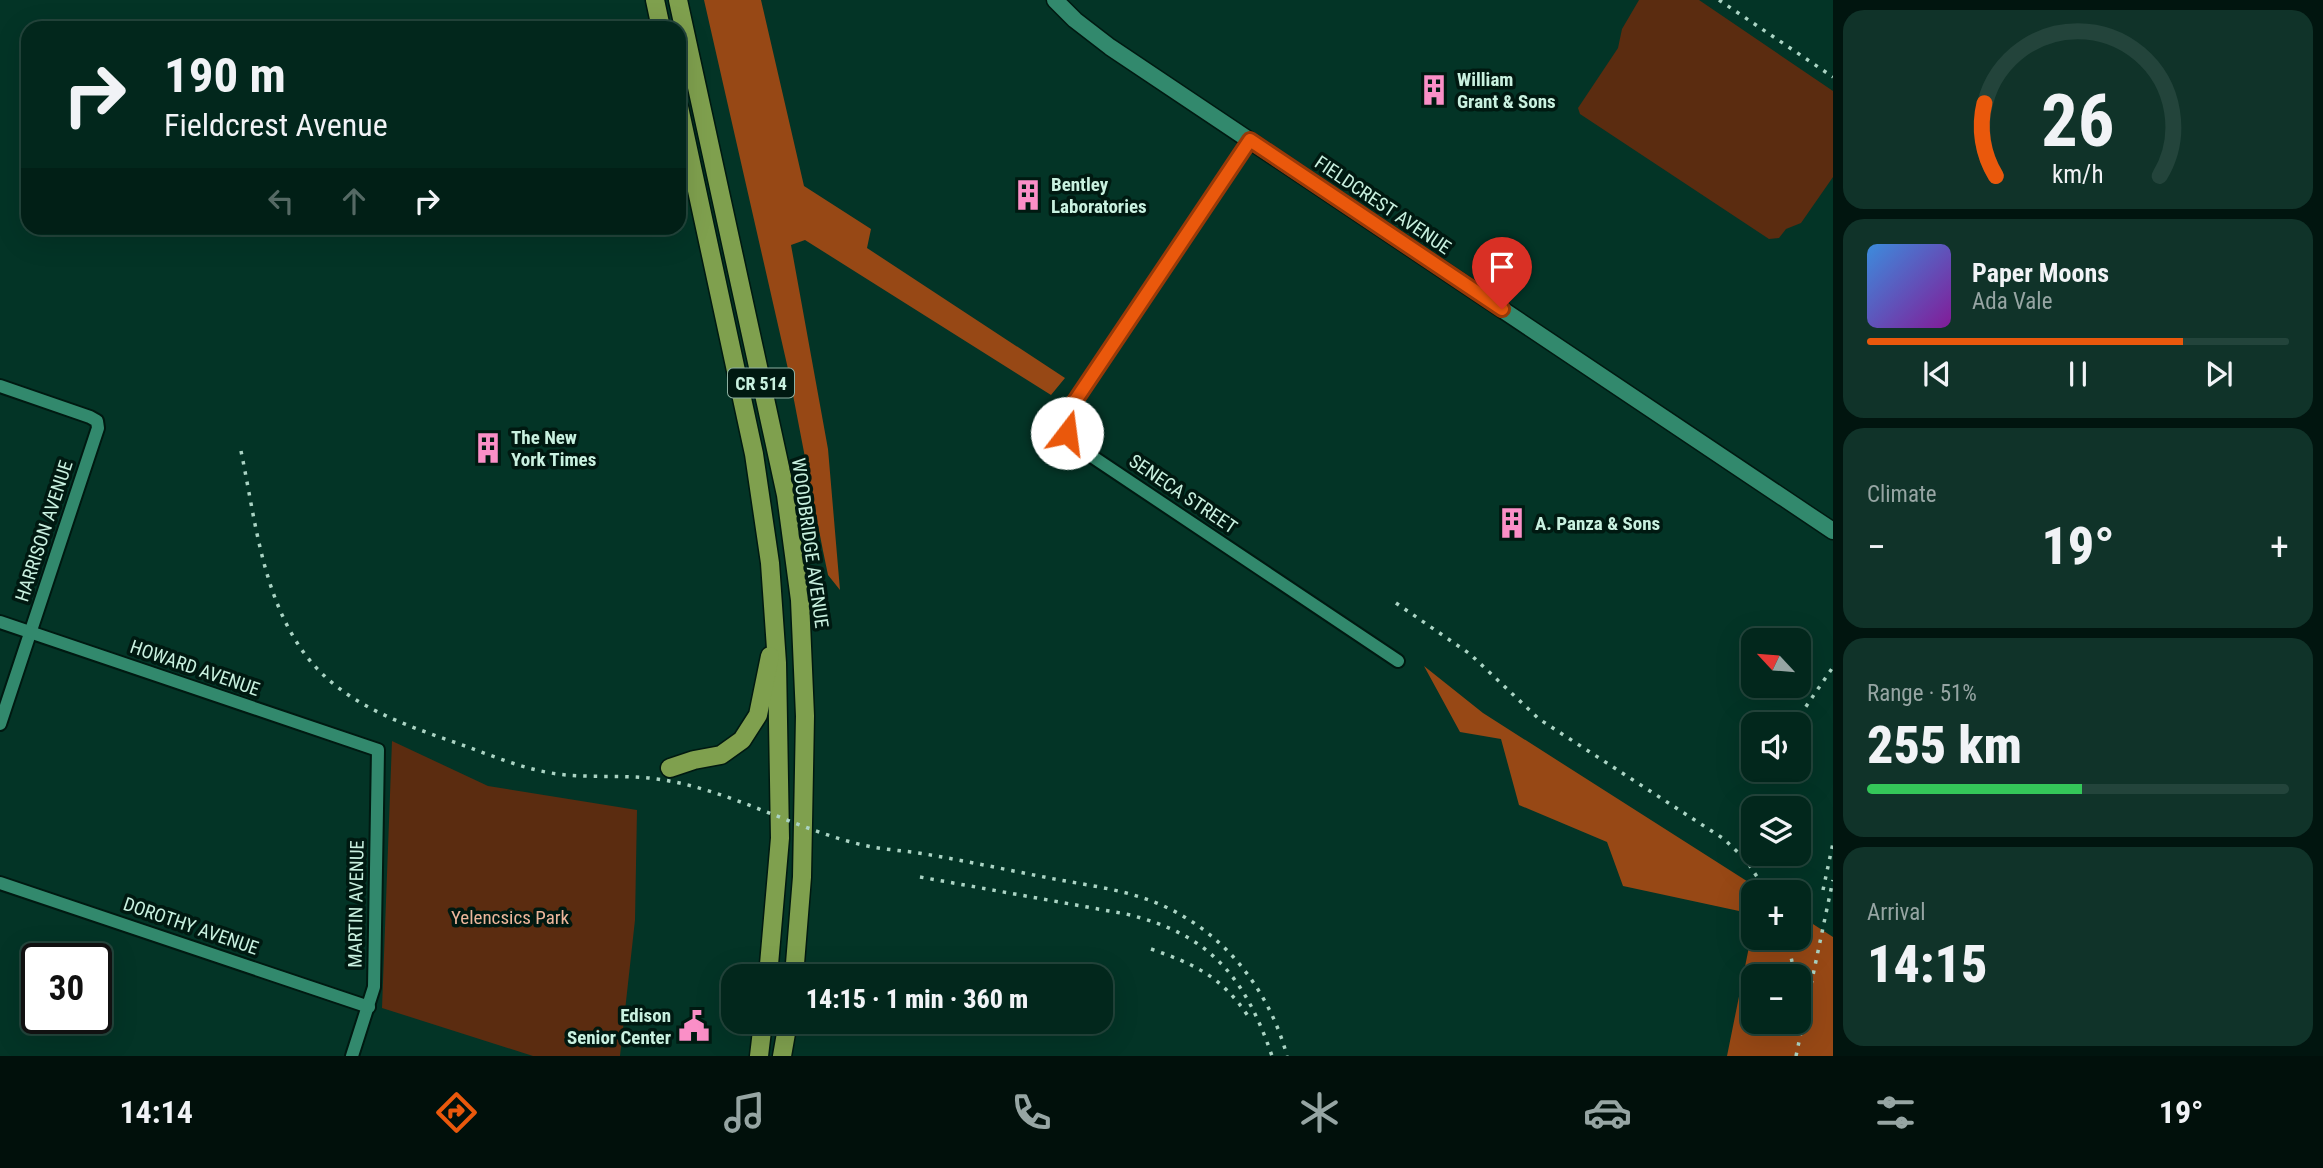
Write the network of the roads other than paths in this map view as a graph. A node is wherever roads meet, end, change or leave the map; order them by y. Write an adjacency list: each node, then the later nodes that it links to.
1 (655, 0): 4 (main road)
2 (678, 0): 5 (main road, WOODBRIDGE AVENUE / CR 514)
3 (1055, 0): 8 (street, FIELDCREST AVENUE)
4 (660, 21)
5 (683, 21)
6 (686, 37): 20 (main road, WOODBRIDGE AVENUE / CR 514)
7 (686, 139): 13 (main road, CR 514)
8 (1250, 140): 10 (street, FIELDCREST AVENUE); 14 (street, SENECA STREET)
9 (0, 386): 12 (street, HARRISON AVENUE)
10 (1833, 531)
11 (0, 622): 12 (street, HOWARD AVENUE)
12 (31, 632): 15 (street, HARRISON AVENUE); 16 (street, HOWARD AVENUE)
13 (776, 640): 17 (main road); 19 (main road, CR 514)
14 (1398, 661)
15 (0, 724)
16 (378, 750): 21 (street, MARTIN AVENUE)
17 (670, 768)
18 (0, 883): 21 (street, DOROTHY AVENUE)
19 (769, 964)
20 (795, 964)
21 (369, 1007): 24 (street, MARTIN AVENUE)
22 (762, 1034): 25 (main road)
23 (786, 1034): 26 (main road)
24 (352, 1056)
25 (759, 1056)
26 (782, 1056)

